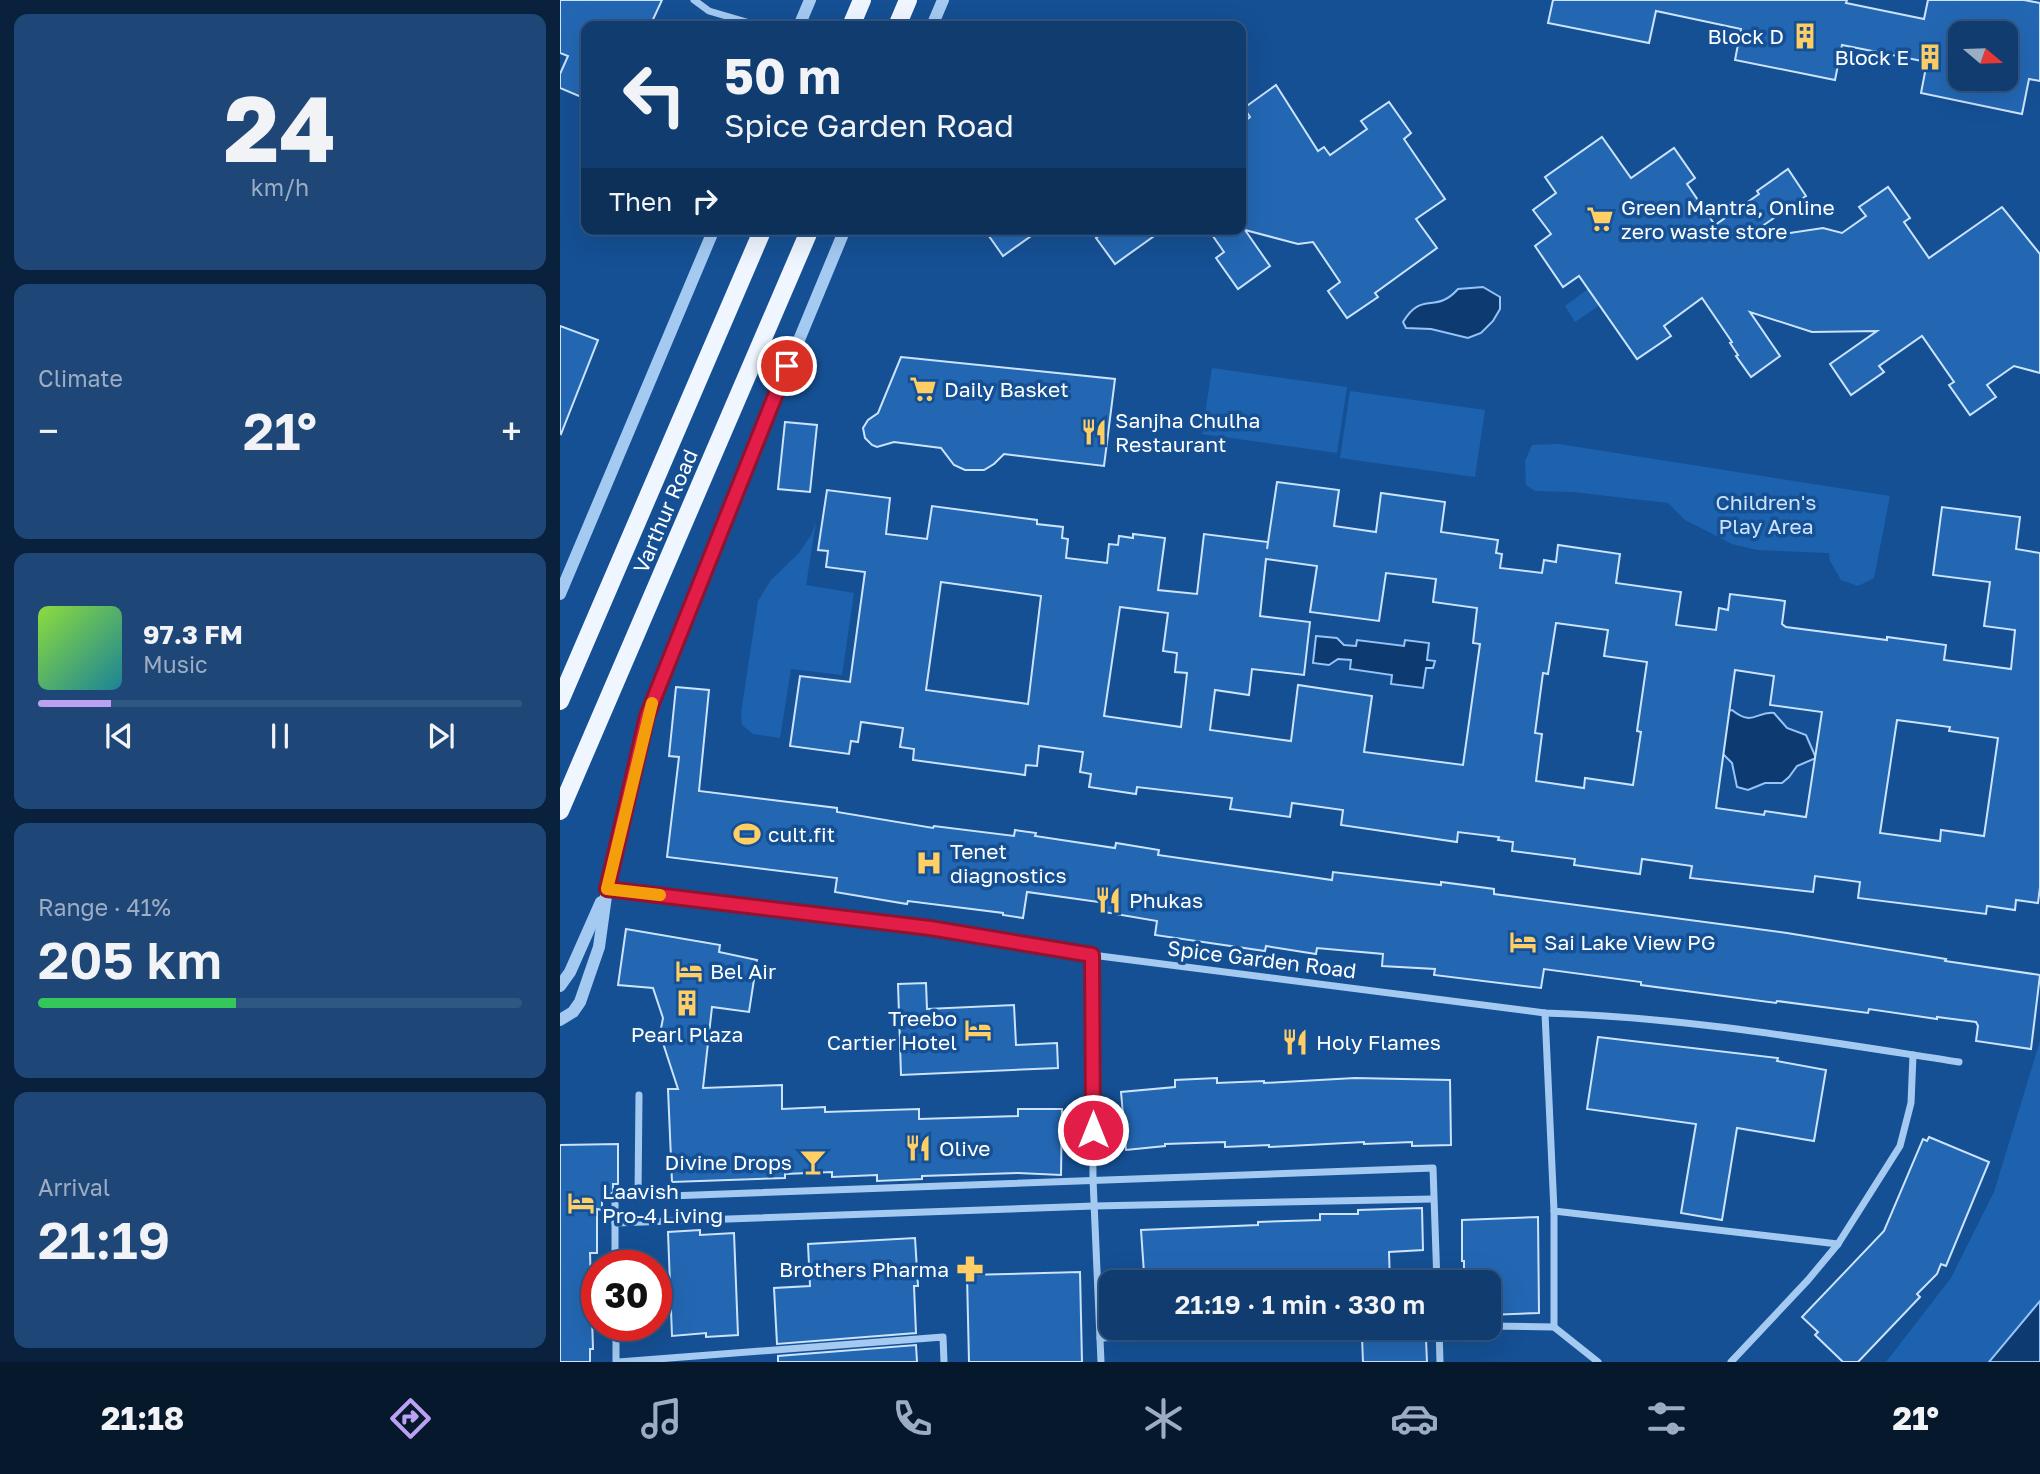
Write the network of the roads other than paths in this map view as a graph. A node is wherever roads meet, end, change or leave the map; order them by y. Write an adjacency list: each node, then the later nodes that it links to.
1 (694, 0): 6 (street)
2 (810, 0): 7 (street)
3 (862, 0): 8 (main road)
4 (908, 0): 9 (main road)
5 (943, 0): 10 (street)
6 (743, 21)
7 (801, 21)
8 (852, 21)
9 (899, 21)
10 (934, 21)
11 (711, 235): 15 (street)
12 (760, 235): 16 (main road, Varthur Road)
13 (807, 235): 17 (main road, Varthur Road)
14 (842, 235): 18 (street)
15 (560, 594)
16 (560, 701)
17 (560, 811)
18 (607, 889): 19 (street, Spice Garden Road); 20 (street); 22 (street)
19 (1092, 955): 21 (street, Spice Garden Road); 26 (street)
20 (560, 986)
21 (1545, 1013): 23 (street, Spice Garden Road); 30 (street)
22 (560, 1020)
23 (1913, 1055): 24 (street, Spice Garden Road); 32 (street)
24 (1959, 1062)
25 (639, 1095): 27 (street)
26 (1093, 1179): 27 (street); 28 (street); 29 (street)
27 (638, 1196): 31 (street)
28 (1433, 1199): 29 (street); 34 (street)
29 (1094, 1206): 31 (street); 35 (street)
30 (1554, 1211): 32 (street); 37 (street)
31 (615, 1223): 33 (street)
32 (1838, 1244): 46 (street)
33 (615, 1250)
34 (1436, 1270)
35 (1099, 1316)
36 (1501, 1326): 37 (street)
37 (1553, 1327): 45 (street)
38 (1100, 1340): 43 (street)
39 (1439, 1340): 44 (street)
40 (616, 1341): 41 (street)
41 (617, 1362): 42 (street)
42 (944, 1362)
43 (1101, 1362)
44 (1440, 1362)
45 (1598, 1362)
46 (1731, 1362)

